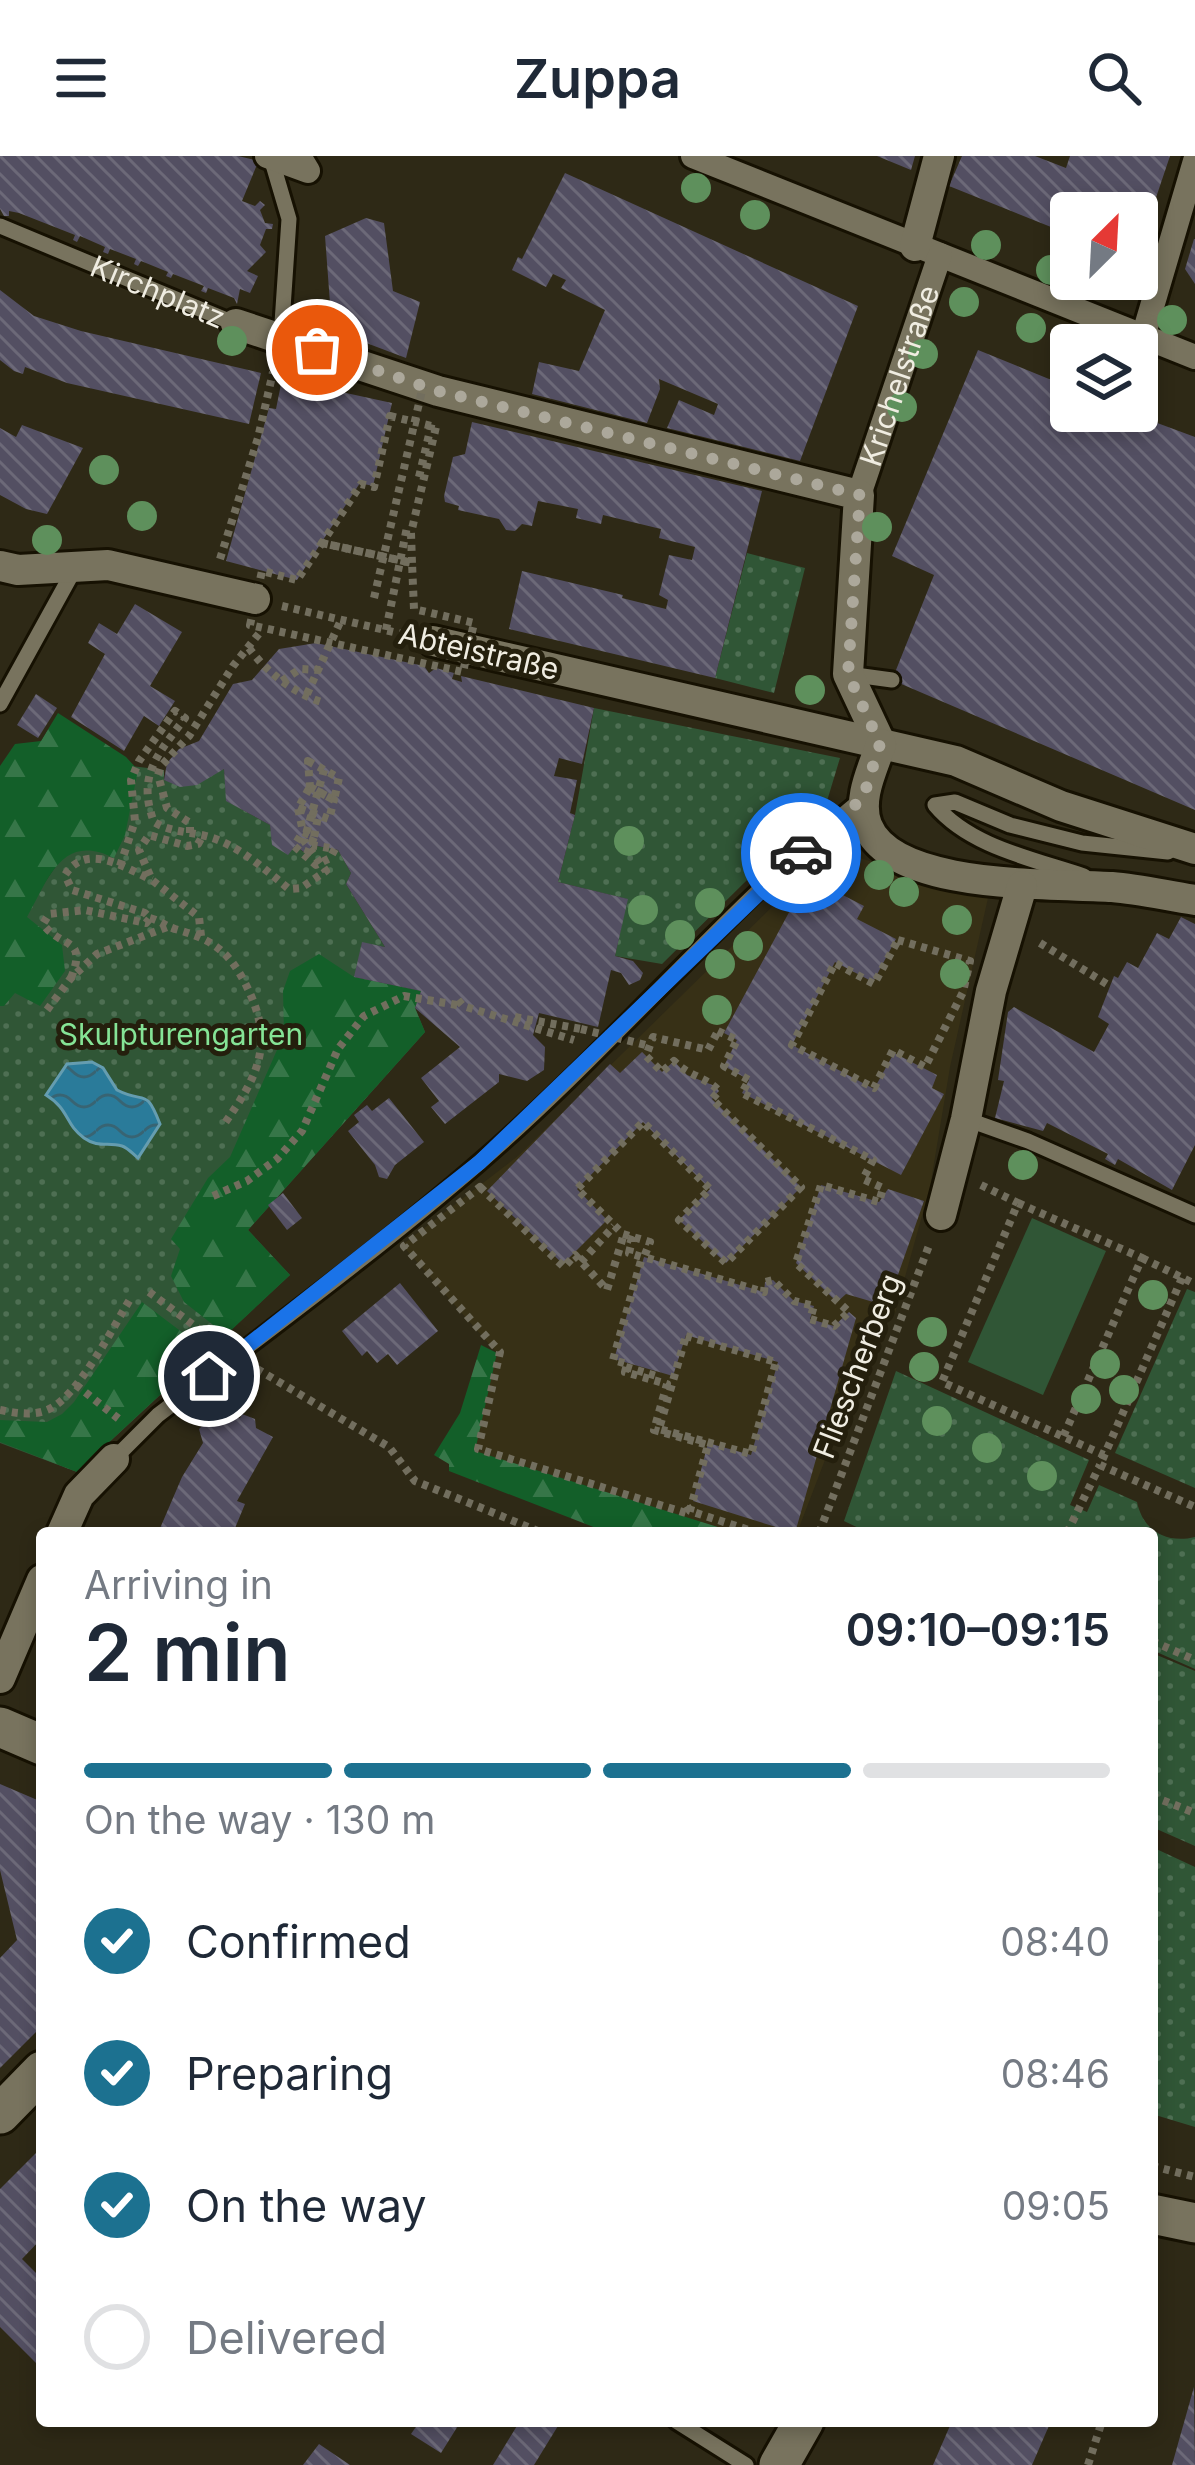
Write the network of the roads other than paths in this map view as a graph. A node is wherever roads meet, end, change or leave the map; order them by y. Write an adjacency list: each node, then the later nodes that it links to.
1 (299, 156): 4 (street)
2 (692, 156): 7 (street)
3 (939, 156): 7 (street)
4 (269, 157): 11 (lane)
5 (1195, 161): 10 (street)
6 (0, 226): 8 (lane, Kirchplatz)
7 (928, 250): 9 (street); 14 (street, Krichelstraße)
8 (236, 324): 11 (street, Kirchplatz)
9 (1111, 324)
10 (1147, 324)
11 (281, 338): 14 (street, Krichelstraße)
12 (1158, 343): 13 (street)
13 (1195, 357)
14 (860, 495): 19 (street, Krichelstraße)
15 (0, 566): 16 (street)
16 (76, 567): 17 (street); 21 (lane)
17 (266, 611)
18 (433, 641): 22 (street, Abteistraße)
19 (848, 674): 20 (lane); 22 (street, Krichelstraße)
20 (892, 680)
21 (0, 704)
22 (880, 744): 23 (street); 24 (street, Abteistraße)
23 (863, 798): 25 (street); 31 (lane)
24 (1195, 852): 26 (lane)
25 (1022, 886): 26 (street); 28 (street)
26 (1115, 887): 27 (street)
27 (1195, 900)
28 (966, 1119): 29 (street); 30 (lane)
29 (940, 1215)
30 (1195, 1215)
31 (114, 1459): 32 (street)
32 (65, 1527)
33 (36, 1594): 34 (street)
34 (0, 1678)
35 (0, 1727): 36 (street)
36 (36, 1742)
37 (36, 2077): 38 (street)
38 (0, 2114)
39 (1158, 2215): 40 (street)
40 (1195, 2223)
41 (690, 2427): 43 (lane)
42 (800, 2427): 43 (street)
43 (775, 2464)

